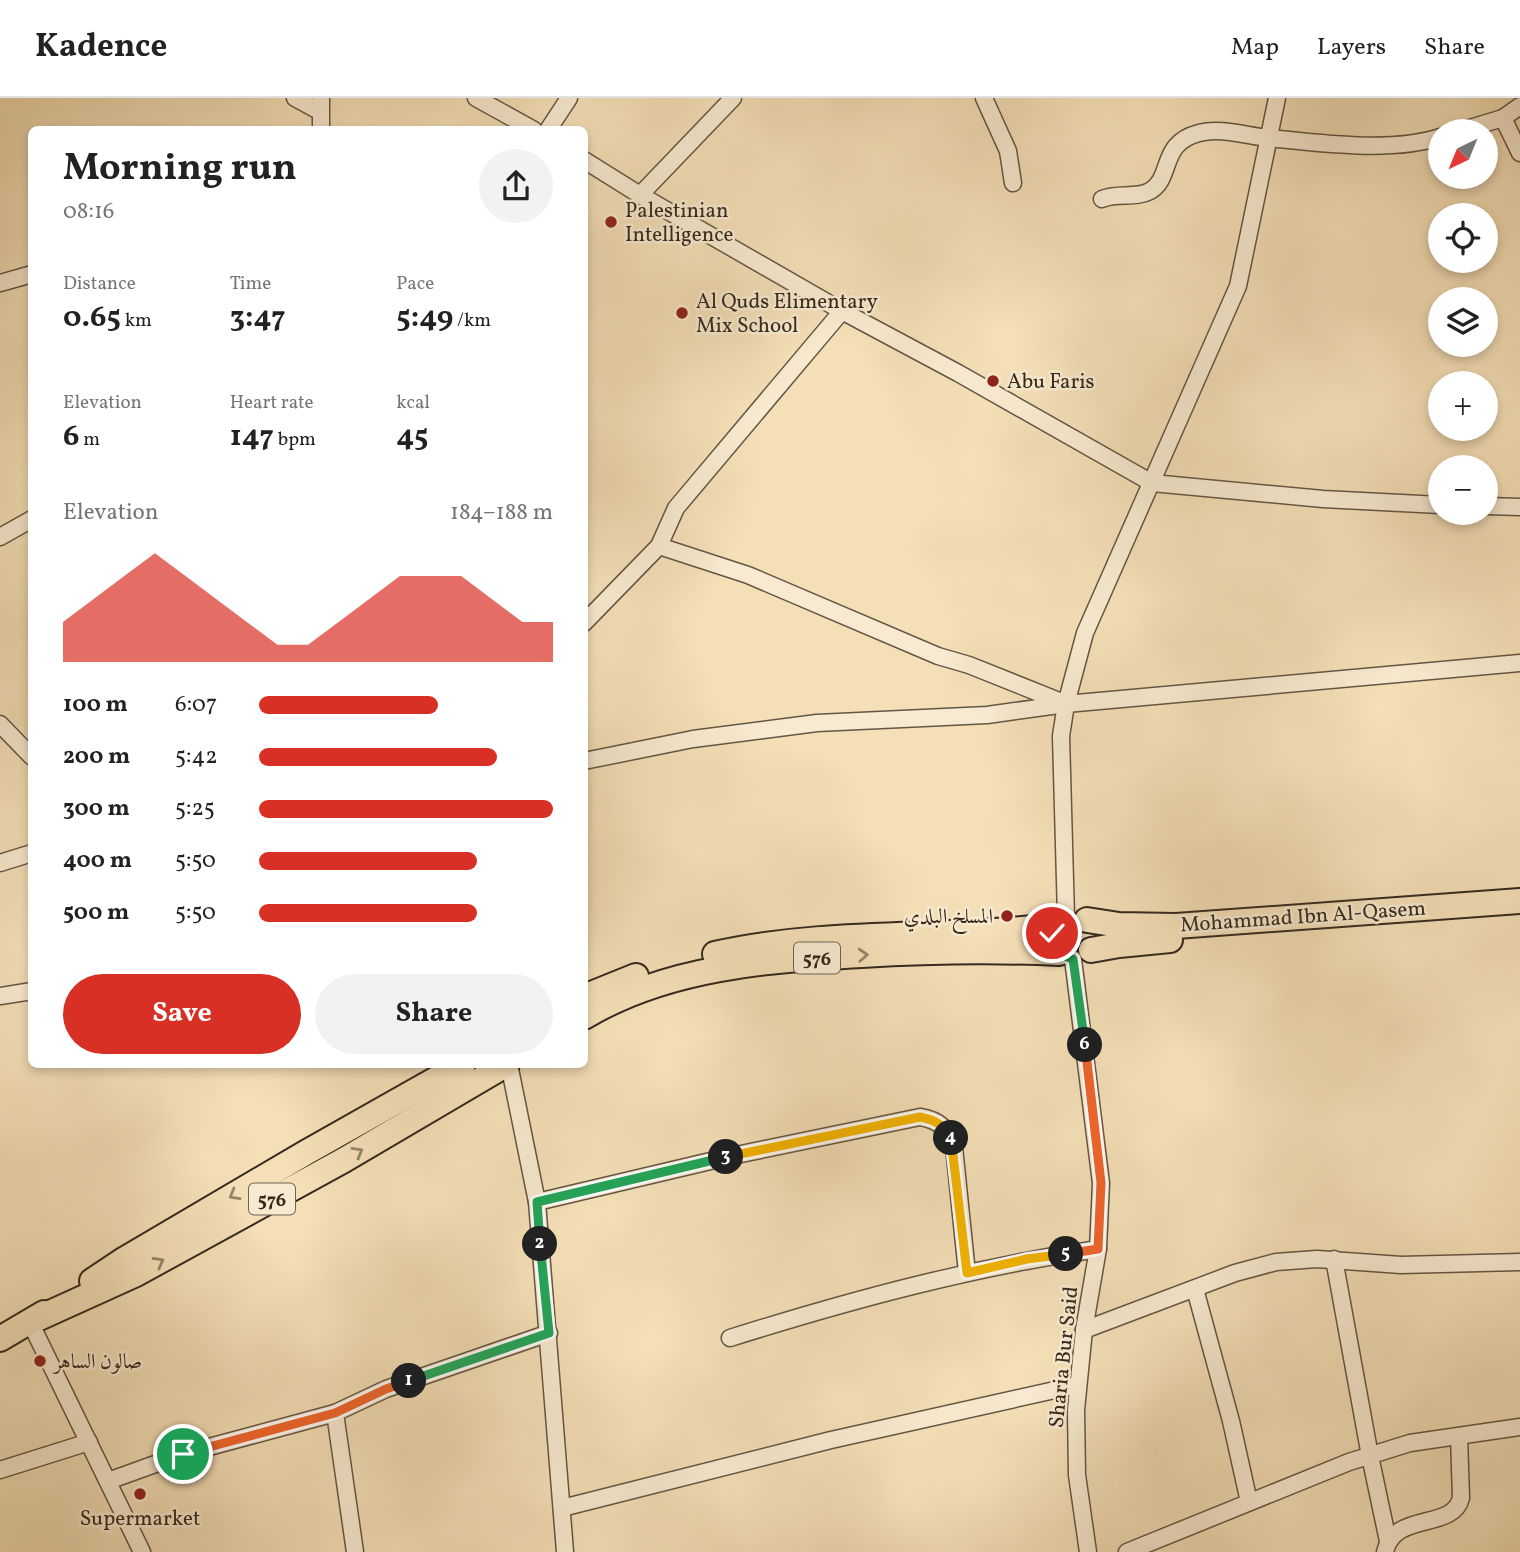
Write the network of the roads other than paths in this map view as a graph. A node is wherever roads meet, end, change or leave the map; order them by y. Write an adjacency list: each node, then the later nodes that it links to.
1 (295, 98): 7 (street)
2 (476, 98): 12 (street)
3 (569, 98): 13 (street)
4 (733, 98): 19 (street)
5 (984, 98): 18 (street)
6 (1277, 98): 14 (street)
7 (320, 104): 11 (street)
8 (1520, 106): 9 (street)
9 (1503, 118): 10 (street); 16 (street)
10 (1498, 120)
11 (321, 126)
12 (527, 126)
13 (551, 126)
14 (1269, 138): 15 (street); 20 (street); 24 (street)
15 (1428, 139)
16 (1520, 153)
17 (588, 162): 19 (street)
18 (1013, 183)
19 (640, 195): 23 (street)
20 (1102, 199)
21 (28, 275): 22 (street)
22 (0, 283)
23 (842, 311): 24 (street); 30 (street)
24 (1152, 483): 25 (street); 33 (street)
25 (1428, 504)
26 (1498, 506): 27 (street)
27 (1520, 507)
28 (28, 521): 29 (street)
29 (0, 537)
30 (659, 546): 31 (street); 33 (street)
31 (588, 619)
32 (1520, 663): 33 (street)
33 (1066, 704): 36 (street); 41 (street)
34 (0, 723): 35 (street)
35 (28, 753)
36 (588, 760)
37 (28, 854): 38 (street)
38 (0, 863)
39 (1520, 901): 41 (main road, Mohammad Ibn Al-Qasem / 576)
40 (1520, 916): 42 (main road)
41 (1069, 921): 42 (main road); 42 (main road); 44 (main road, Mohammad Ibn Al-Qasem / 576)
42 (1074, 954): 46 (main road, 576, one-way to 42); 51 (street, Sharia Bur Said)
43 (28, 992): 45 (street)
44 (588, 995)
45 (0, 996)
46 (588, 1015)
47 (456, 1068): 56 (main road, 576, one-way to 56)
48 (501, 1068): 56 (main road, 576, one-way to 48)
49 (509, 1068): 50 (street)
50 (537, 1202): 54 (street); 58 (street)
51 (1098, 1249): 54 (street); 57 (street, Sharia Bur Said)
52 (1334, 1259): 53 (street); 55 (street); 66 (street)
53 (1520, 1262)
54 (967, 1273): 59 (street)
55 (1195, 1289): 57 (street); 69 (street)
56 (30, 1322): 60 (main road, 576); 65 (street)
57 (1084, 1330): 61 (street, Sharia Bur Said)
58 (549, 1333): 62 (street); 70 (street)
59 (730, 1338)
60 (0, 1339)
61 (1077, 1385): 70 (street); 75 (street, Sharia Bur Said)
62 (335, 1413): 68 (street); 73 (street)
63 (1520, 1427): 64 (street)
64 (1459, 1436): 66 (street); 71 (street)
65 (89, 1442): 67 (street); 68 (street)
66 (1370, 1456): 69 (street); 71 (street)
67 (0, 1470)
68 (107, 1481): 72 (street)
69 (1250, 1502): 76 (street)
70 (562, 1508): 74 (street)
71 (1386, 1547)
72 (142, 1552)
73 (355, 1552)
74 (565, 1552)
75 (1088, 1552)
76 (1127, 1552)

